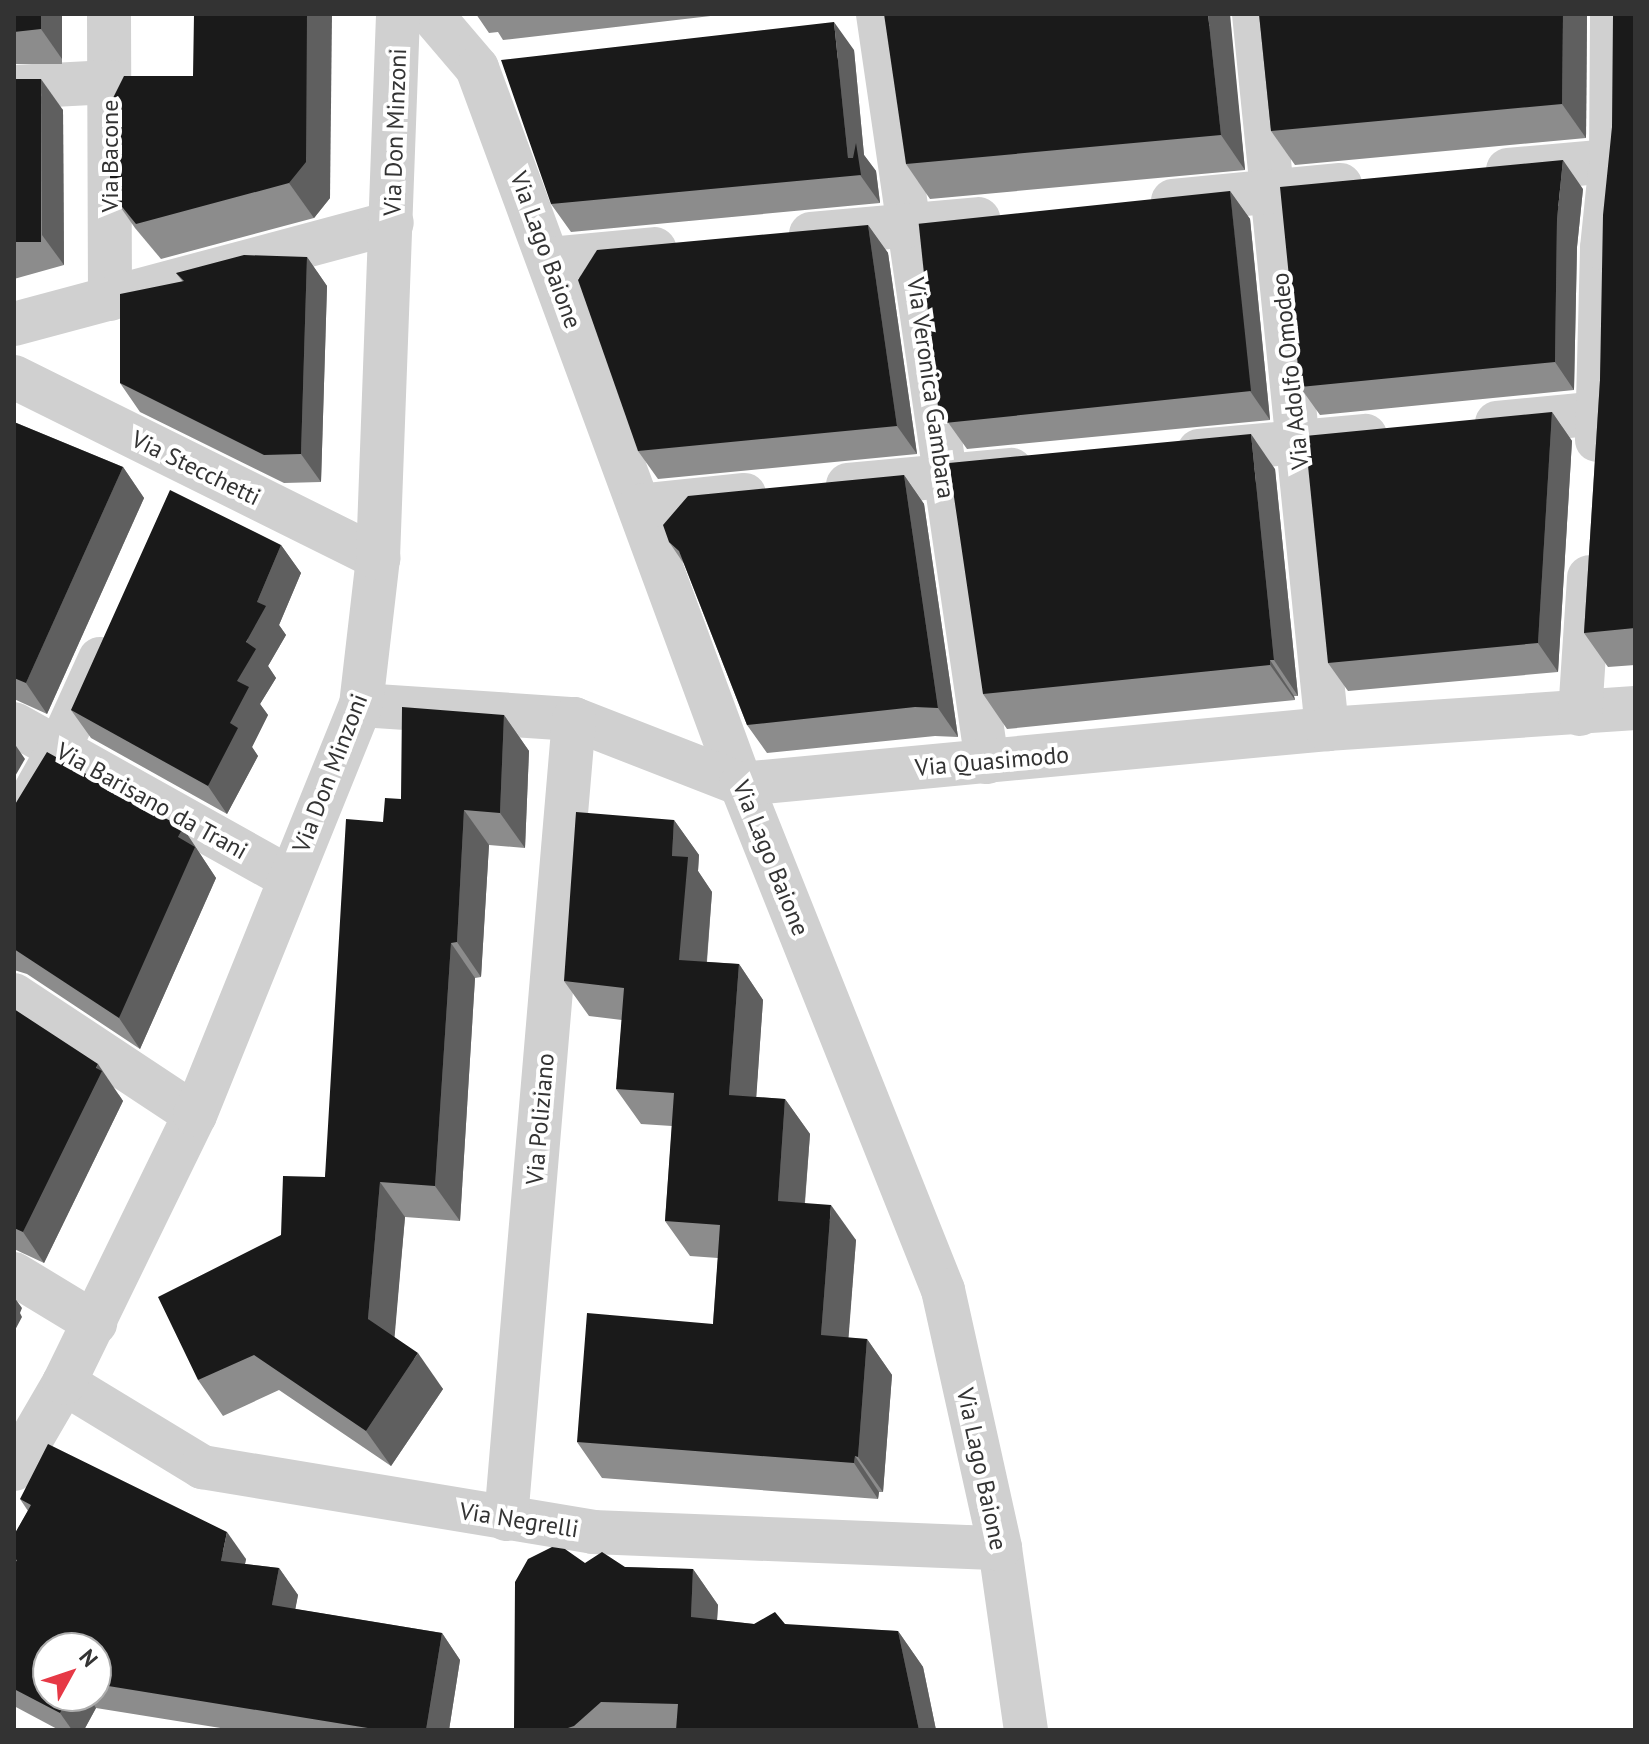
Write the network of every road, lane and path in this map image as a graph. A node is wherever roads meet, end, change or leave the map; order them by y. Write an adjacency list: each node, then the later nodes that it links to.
1 (109, 14): 10 (street, Via Bacone)
2 (398, 14): 18 (street, Via Don Minzoni)
3 (431, 14): 9 (street, Via Lago Baione)
4 (1254, 14): 15 (street, Via Adolfo Omodeo)
5 (1612, 14): 12 (street)
6 (867, 20): 7 (street); 19 (street, Via Veronica Gambara)
7 (922, 20)
8 (523, 63): 9 (street)
9 (477, 68): 23 (street, Via Lago Baione)
10 (110, 82): 11 (street); 24 (street, Via Bacone)
11 (14, 87)
12 (1611, 161): 13 (street); 22 (street)
13 (1472, 173)
14 (1380, 182): 15 (street)
15 (1272, 192): 16 (street); 30 (street, Via Adolfo Omodeo)
16 (1129, 205)
17 (1018, 215): 19 (street)
18 (392, 223): 24 (street); 39 (street, Via Don Minzoni)
19 (907, 225): 20 (street); 34 (street, Via Veronica Gambara)
20 (767, 238)
21 (690, 246): 23 (street)
22 (1618, 247): 27 (street)
23 (550, 259): 37 (street, Via Lago Baione)
24 (110, 299): 25 (street)
25 (14, 324)
26 (14, 377): 32 (street, Via Stecchetti)
27 (1599, 413): 28 (street); 35 (street)
28 (1456, 427)
29 (1409, 431): 30 (street)
30 (1298, 442): 31 (street); 46 (street, Via Adolfo Omodeo)
31 (1159, 455)
32 (187, 463): 36 (street); 39 (street, Via Stecchetti)
33 (1052, 466): 34 (street)
34 (944, 476): 37 (street); 48 (street, Via Veronica Gambara)
35 (1595, 477)
36 (168, 506)
37 (639, 506): 49 (street, Via Lago Baione)
38 (1591, 540): 43 (street)
39 (378, 558): 41 (street, Via Don Minzoni)
40 (117, 620): 47 (street)
41 (361, 705): 44 (street, Via Quasimodo); 51 (street, Via Don Minzoni)
42 (1635, 708): 43 (street, Via Quasimodo)
43 (1580, 714): 46 (street, Via Quasimodo)
44 (574, 719): 49 (street, Via Quasimodo); 58 (street, Via Poliziano)
45 (14, 724): 47 (street, Via Barisano da Trani)
46 (1327, 729): 48 (street, Via Quasimodo)
47 (59, 749): 50 (street); 51 (street, Via Barisano da Trani)
48 (987, 762): 49 (street, Via Quasimodo)
49 (741, 784): 59 (street, Via Lago Baione)
50 (14, 829)
51 (290, 878): 53 (street, Via Don Minzoni)
52 (14, 995): 53 (street)
53 (195, 1115): 55 (street, Via Don Minzoni)
54 (14, 1274): 55 (street)
55 (95, 1323): 56 (street, Via Don Minzoni)
56 (64, 1383): 57 (street, Via Don Minzoni); 58 (street, Via Negrelli)
57 (14, 1469)
58 (506, 1519): 59 (street, Via Negrelli)
59 (1000, 1548): 60 (street, Via Lago Baione)
60 (1026, 1730)

